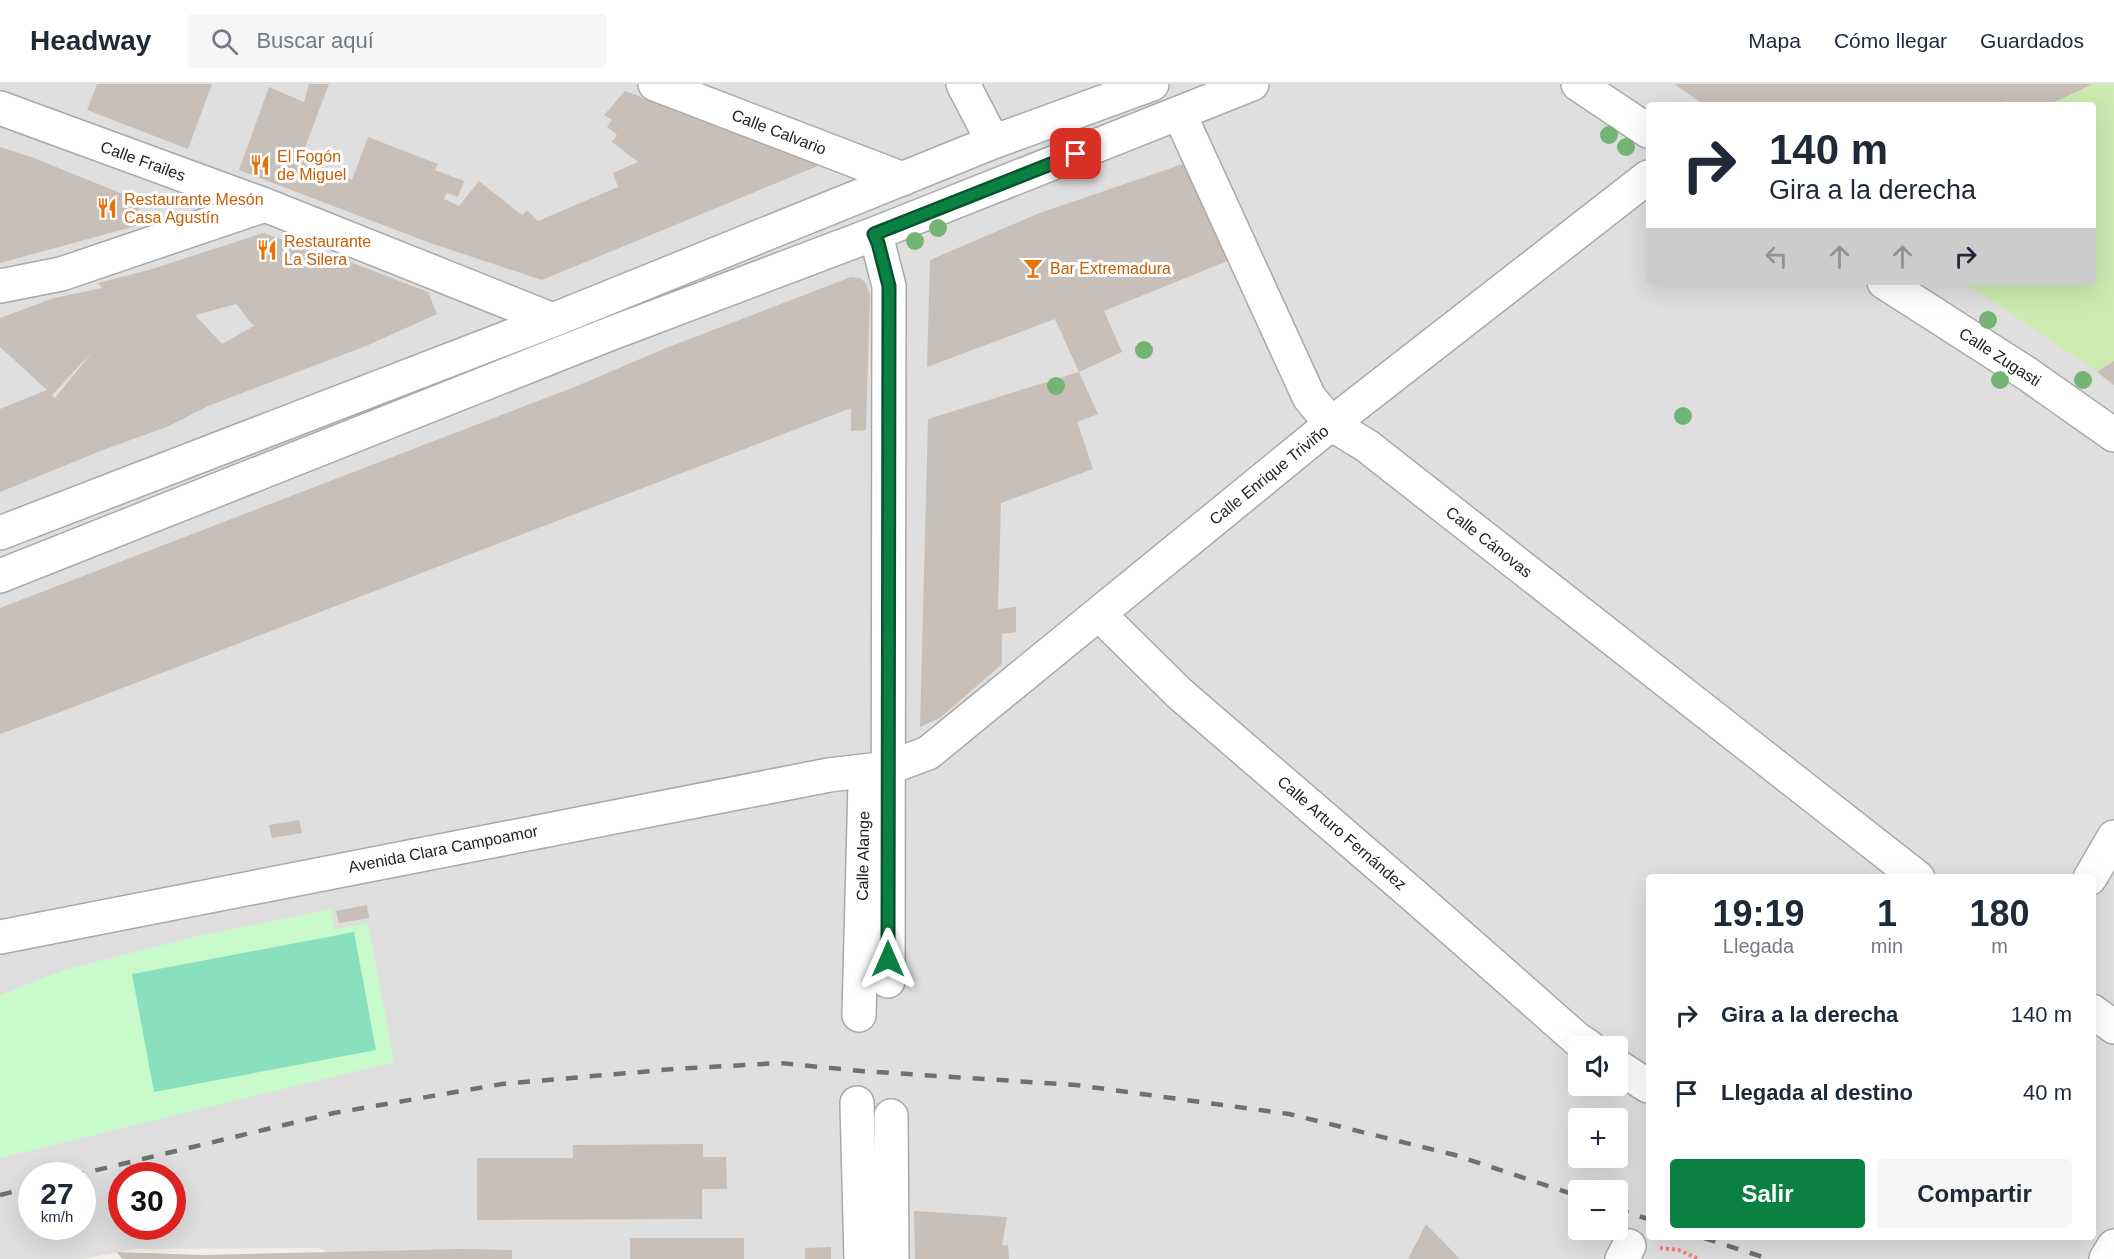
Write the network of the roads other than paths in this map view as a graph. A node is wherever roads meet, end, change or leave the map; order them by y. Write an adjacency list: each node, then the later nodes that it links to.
1 (655, 84): 10 (street, Calle Calvario)
2 (963, 84): 9 (street)
3 (1152, 84): 9 (street)
4 (1252, 84): 7 (street)
5 (1576, 85): 8 (street)
6 (0, 108): 12 (street, Calle Frailes)
7 (1179, 113): 13 (street); 17 (street, Calle Cánovas)
8 (1646, 130)
9 (993, 142): 10 (street)
10 (903, 179): 16 (street)
11 (1646, 179): 17 (street, Calle Enrique Triviño)
12 (265, 205): 15 (street); 16 (street, Calle Frailes)
13 (874, 234): 20 (street); 22 (street, Calle Alange)
14 (1889, 285): 18 (street, Calle Zugasti)
15 (0, 286)
16 (552, 320): 19 (street)
17 (1331, 424): 21 (street, Calle Enrique Triviño); 24 (street, Calle Cánovas)
18 (2114, 435)
19 (0, 533)
20 (0, 576)
21 (1099, 614): 22 (street, Calle Enrique Triviño); 31 (street, Calle Arturo Fernández)
22 (876, 769): 26 (street, Avenida Clara Campoamor); 27 (street, Calle Alange); 29 (street, Calle Alange)
23 (2114, 837): 25 (street)
24 (1913, 874)
25 (2092, 874)
26 (0, 937)
27 (888, 981)
28 (2096, 1014): 30 (street)
29 (859, 1015)
30 (2114, 1027)
31 (1574, 1036)
32 (1628, 1073): 33 (street)
33 (1646, 1085)
34 (857, 1103): 37 (street)
35 (891, 1116): 38 (street)
36 (2114, 1246): 39 (street)
37 (861, 1259)
38 (892, 1259)
39 (2106, 1259)

